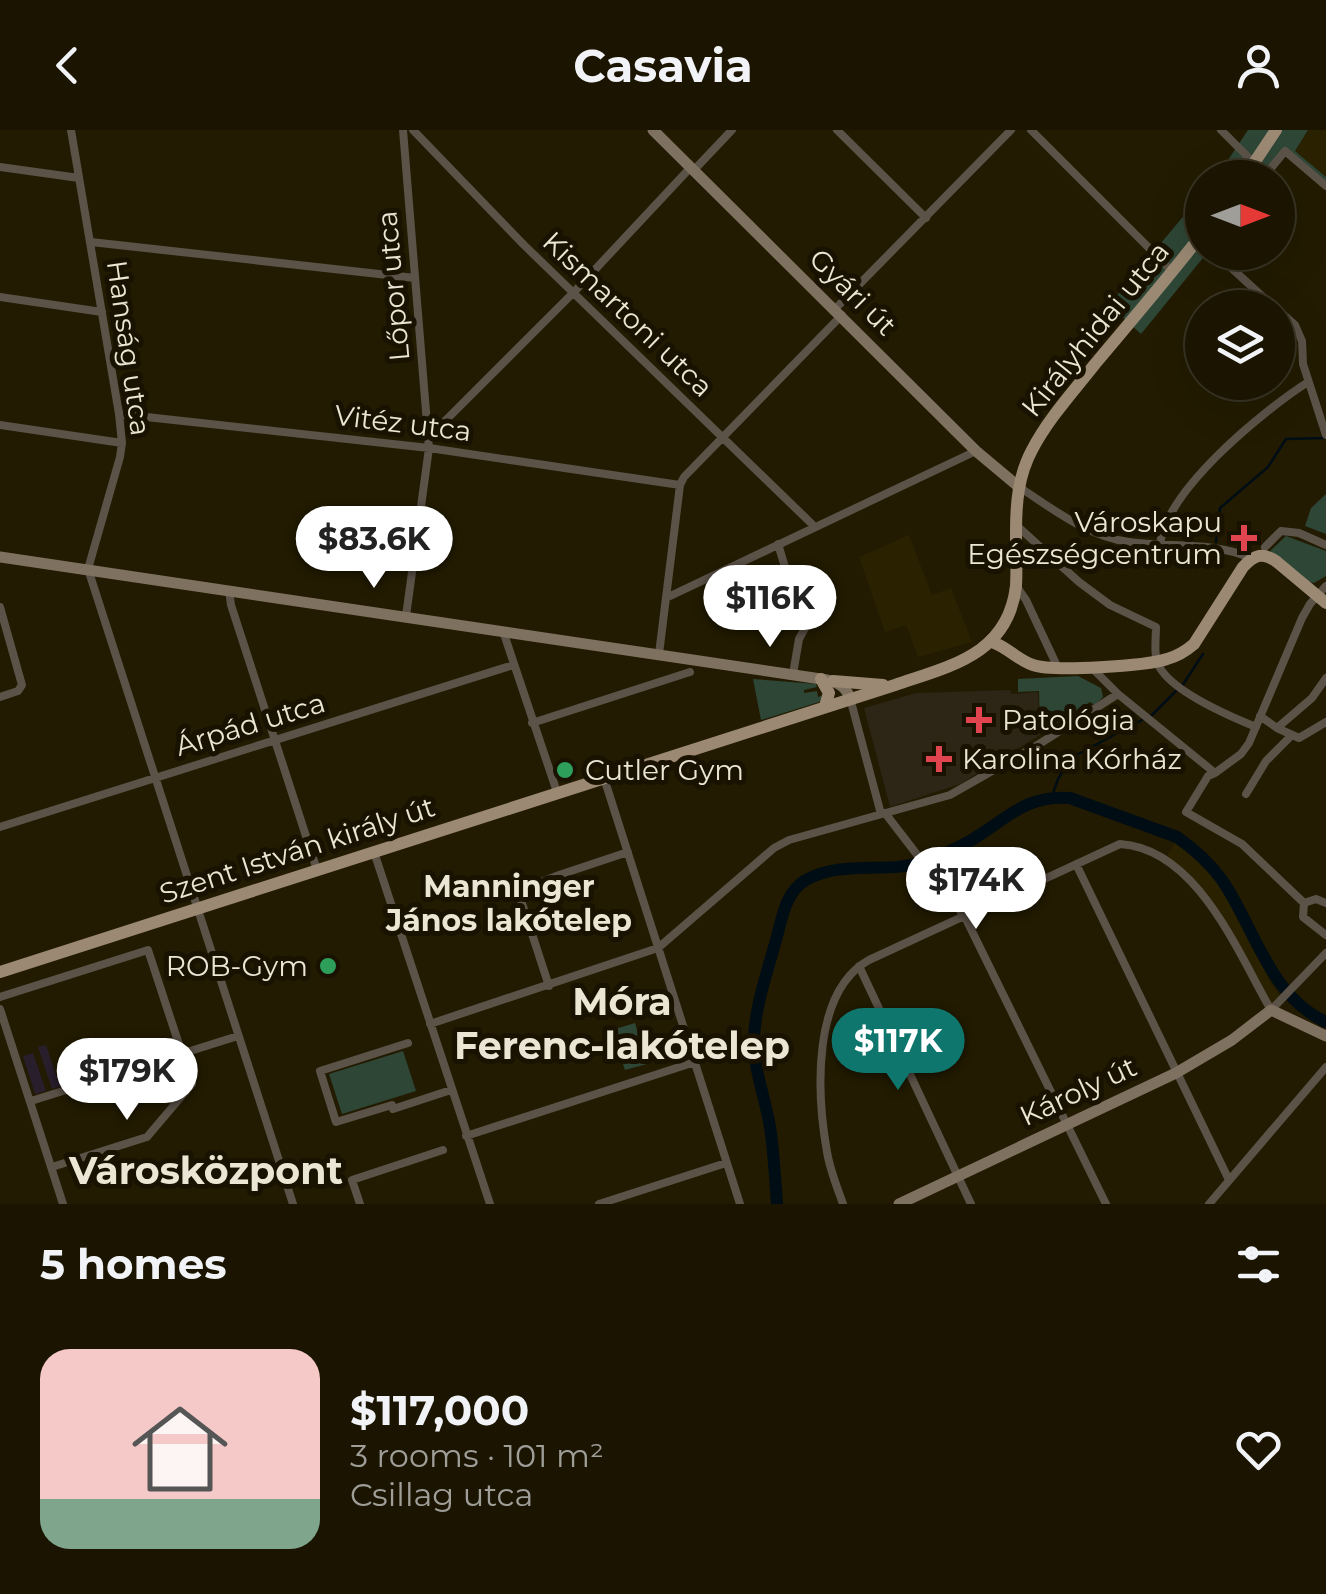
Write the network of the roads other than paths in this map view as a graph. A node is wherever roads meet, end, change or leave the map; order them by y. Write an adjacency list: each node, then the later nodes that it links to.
1 (71, 130): 16 (street, Hanság utca)
2 (403, 130): 23 (street, Lőpor utca)
3 (414, 130): 25 (street, Kismartoni utca)
4 (654, 130): 15 (street, Gyári út)
5 (732, 130): 15 (street)
6 (837, 130): 18 (street)
7 (1011, 130): 18 (street)
8 (1030, 130): 22 (street)
9 (1221, 130): 11 (street)
10 (1276, 130): 12 (main road)
11 (1251, 160)
12 (1256, 160)
13 (1278, 160): 17 (street)
14 (0, 167): 16 (street)
15 (693, 169): 25 (street); 28 (street, Gyári út)
16 (80, 178): 19 (street, Hanság utca)
17 (1326, 186)
18 (926, 218): 28 (street)
19 (91, 242): 23 (street); 27 (street, Hanság utca)
20 (1185, 257): 22 (main road, Királyhidai utca)
21 (1234, 270): 24 (street)
22 (1172, 271): 40 (main road, Királyhidai utca)
23 (415, 278): 35 (street, Lőpor utca)
24 (1256, 290)
25 (574, 292): 34 (street, Kismartoni utca); 35 (street)
26 (0, 297): 27 (street)
27 (102, 312): 31 (street, Hanság utca)
28 (838, 312): 34 (street); 38 (street, Gyári út)
29 (1295, 325): 30 (street)
30 (1308, 382): 33 (street); 44 (street)
31 (119, 414): 36 (street, Hanság utca); 37 (street, Vitéz utca)
32 (0, 424): 36 (street)
33 (1326, 435)
34 (723, 436): 39 (street); 42 (street, Kismartoni utca)
35 (429, 437): 37 (street, Lőpor utca)
36 (122, 442): 49 (street, Hanság utca)
37 (429, 448): 39 (street, Vitéz utca); 55 (street, Lőpor utca)
38 (976, 451): 40 (street, Gyári út); 42 (street)
39 (680, 485): 53 (street)
40 (1019, 487): 41 (main road, Királyhidai utca); 44 (street)
41 (1016, 525): 50 (main road, Királyhidai utca); 59 (street)
42 (815, 527): 43 (street)
43 (778, 544): 53 (street); 64 (street)
44 (1160, 544): 48 (street)
45 (1326, 545): 46 (street)
46 (1264, 547)
47 (0, 557): 49 (street)
48 (1251, 558): 52 (main road); 59 (main road)
49 (88, 570): 51 (street); 80 (street)
50 (1016, 585): 57 (main road, Királyhidai utca); 62 (street)
51 (228, 590): 55 (street); 78 (street)
52 (1323, 595): 72 (street)
53 (666, 598): 58 (street)
54 (0, 607): 69 (street)
55 (406, 616): 56 (street)
56 (503, 631): 58 (street); 60 (street)
57 (992, 642): 62 (main road); 67 (main road)
58 (660, 654): 64 (street)
59 (1157, 662): 61 (main road); 75 (street)
60 (514, 666): 74 (street); 78 (street, Árpád utca)
61 (1092, 667): 62 (main road); 68 (street)
62 (1058, 668)
63 (690, 672): 74 (street)
64 (793, 674): 66 (street)
65 (1326, 678): 76 (street)
66 (827, 680): 67 (main road); 70 (street); 71 (main road)
67 (895, 685): 70 (main road, Szent István király út)
68 (1118, 694): 79 (street); 84 (street)
69 (0, 696)
70 (850, 698): 71 (main road, Szent István király út); 84 (street)
71 (825, 706): 81 (main road, Szent István király út)
72 (1260, 716): 75 (street); 76 (street)
73 (1326, 722): 77 (street)
74 (532, 723): 82 (street)
75 (1256, 728): 79 (street)
76 (1277, 728): 77 (street)
77 (1292, 735): 83 (street)
78 (275, 740): 80 (street, Árpád utca); 89 (street)
79 (1215, 773): 90 (street)
80 (154, 778): 85 (street, Árpád utca); 92 (street)
81 (604, 778): 82 (main road, Szent István király út); 87 (street)
82 (557, 792): 86 (main road, Szent István király út)
83 (1246, 794)
84 (883, 814): 93 (street); 95 (street)
85 (0, 827)
86 (374, 852): 89 (main road, Szent István király út); 103 (street)
87 (628, 852): 95 (street); 99 (street)
88 (1076, 864): 93 (street); 102 (street); 110 (street)
89 (317, 870): 92 (main road, Szent István király út)
90 (1304, 903): 91 (street); 94 (street)
91 (1326, 904)
92 (196, 909): 98 (main road, Szent István király út); 104 (street)
93 (966, 916): 97 (street); 113 (street)
94 (1326, 935)
95 (658, 948): 99 (street); 108 (street)
96 (1326, 954): 102 (street)
97 (859, 966): 118 (street); 127 (street)
98 (0, 972)
99 (550, 986): 103 (street)
100 (0, 997): 107 (street)
101 (0, 1009): 112 (street)
102 (1271, 1010): 105 (street); 110 (street, Károly út)
103 (430, 1024): 111 (street)
104 (238, 1036): 107 (street); 122 (street)
105 (1326, 1036)
106 (408, 1044): 111 (street)
107 (182, 1053): 112 (street); 117 (street)
108 (695, 1062): 114 (street); 116 (street)
109 (1325, 1070): 119 (street)
110 (1176, 1073): 113 (street, Károly út); 119 (street)
111 (452, 1090): 114 (street)
112 (31, 1101): 117 (street)
113 (1068, 1124): 118 (street, Károly út); 130 (street)
114 (466, 1136): 120 (street)
115 (443, 1150): 123 (street)
116 (726, 1163): 125 (street); 126 (street)
117 (52, 1166): 121 (street)
118 (958, 1176): 128 (street, Károly út); 129 (street)
119 (1229, 1180): 131 (street)
120 (489, 1202): 124 (street)
121 (63, 1204)
122 (293, 1204)
123 (360, 1204)
124 (476, 1204)
125 (599, 1204)
126 (740, 1204)
127 (843, 1204)
128 (899, 1204)
129 (971, 1204)
130 (1106, 1204)
131 (1210, 1204)

